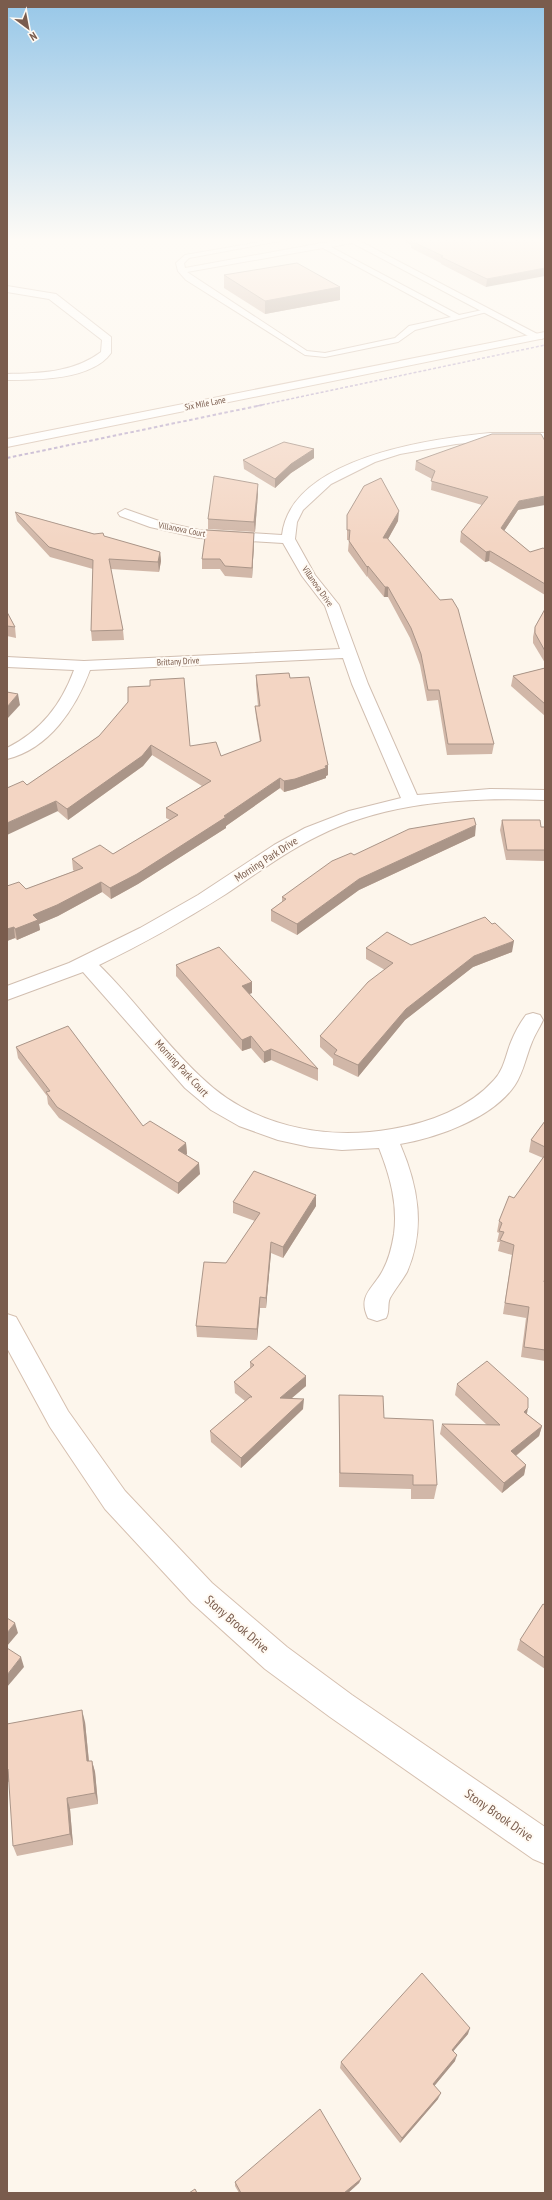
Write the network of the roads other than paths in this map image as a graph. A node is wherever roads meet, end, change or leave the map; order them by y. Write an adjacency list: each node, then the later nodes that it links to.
1 (107, 341): 5 (street)
2 (286, 341): 3 (lane)
3 (395, 341)
4 (518, 341): 7 (street, Six Mile Lane)
5 (7, 377)
6 (545, 437): 9 (street)
7 (7, 443)
8 (125, 513): 9 (street, Villanova Court)
9 (288, 539): 10 (street, Villanova Drive)
10 (348, 653): 12 (street, Brittany Drive); 15 (street, Villanova Drive)
11 (7, 662): 12 (street, Brittany Drive)
12 (84, 666): 13 (street)
13 (7, 754)
14 (545, 795): 15 (street, Morning Park Drive)
15 (411, 800): 16 (street, Morning Park Drive)
16 (86, 963): 17 (street, Morning Park Drive); 19 (street, Morning Park Court)
17 (7, 993)
18 (534, 1020): 19 (street, Morning Park Court)
19 (386, 1139): 20 (street)
20 (377, 1311)
21 (7, 1324): 22 (street, Stony Brook Drive)
22 (545, 1847)

